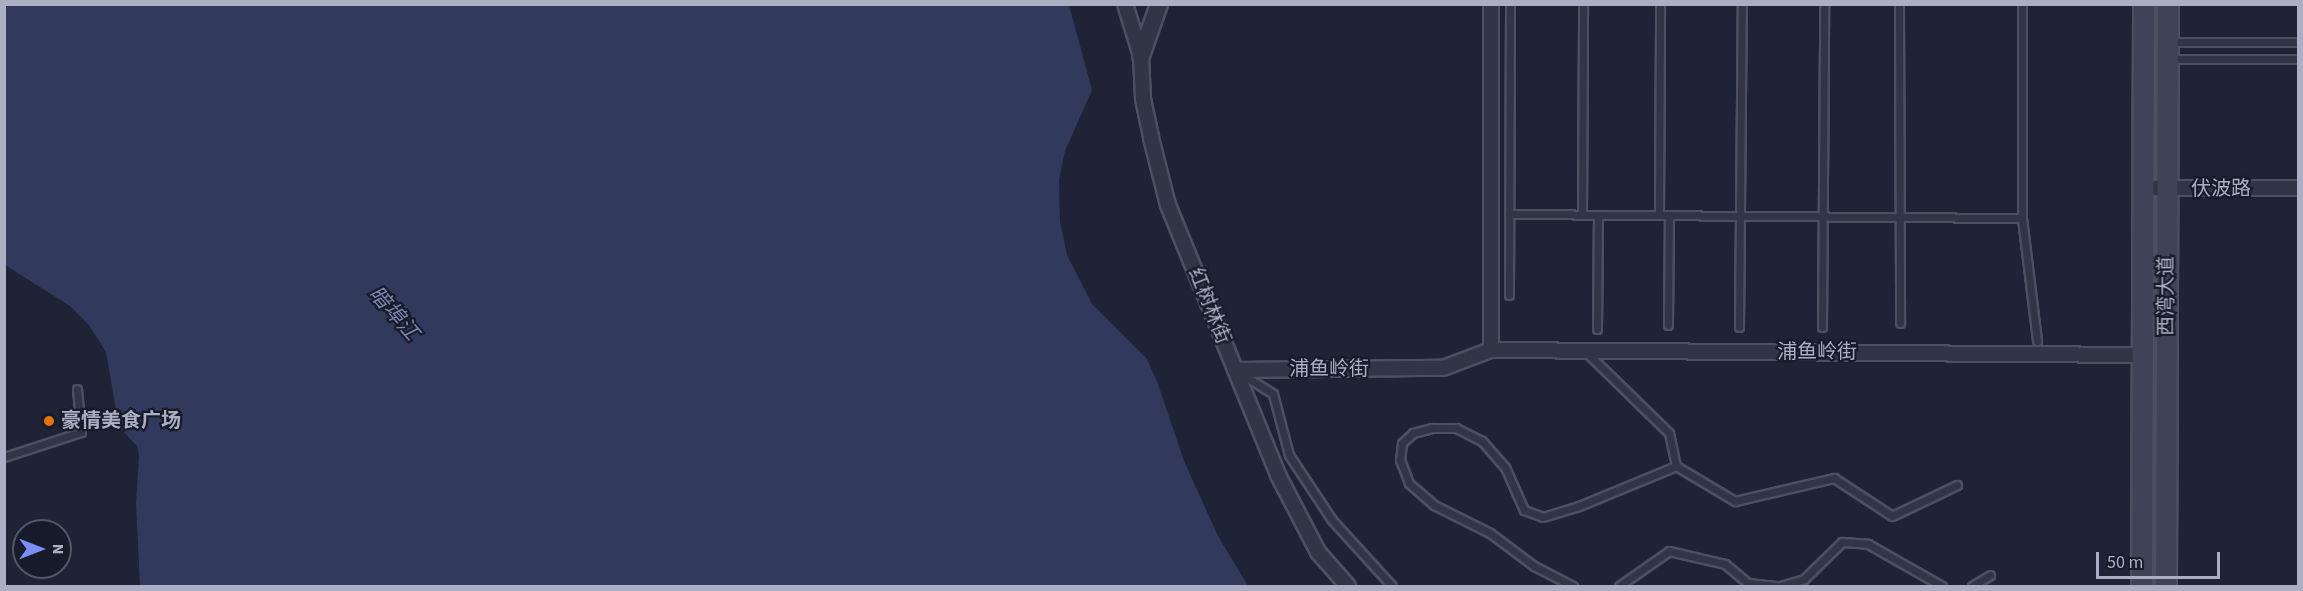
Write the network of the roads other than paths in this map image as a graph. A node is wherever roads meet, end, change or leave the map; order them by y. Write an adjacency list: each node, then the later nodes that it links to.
1 (1125, 4): 15 (street, 红树林街)
2 (1159, 4): 15 (street)
3 (1491, 4): 36 (street)
4 (1510, 4): 20 (lane)
5 (1583, 4): 21 (lane)
6 (1660, 4): 23 (lane)
7 (1742, 4): 25 (lane)
8 (1824, 4): 26 (lane)
9 (1899, 4): 27 (lane)
10 (2022, 4): 28 (lane)
11 (2144, 4): 17 (main road, 西湾大道)
12 (2168, 4): 14 (main road, 西湾大道)
13 (2298, 42): 14 (lane)
14 (2168, 51): 16 (lane); 19 (main road, 西湾大道)
15 (1141, 56): 39 (street, 红树林街)
16 (2298, 59)
17 (2143, 188): 19 (street, 伏波路); 38 (main road, 西湾大道)
18 (2298, 188): 19 (street, 伏波路)
19 (2168, 189): 53 (main road, 西湾大道)
20 (1509, 214): 21 (lane); 29 (lane)
21 (1582, 215): 22 (lane)
22 (1598, 215): 23 (lane); 34 (lane)
23 (1659, 215): 24 (lane)
24 (1669, 215): 25 (lane); 31 (lane)
25 (1740, 216): 26 (lane); 32 (lane)
26 (1822, 216): 27 (lane); 33 (lane)
27 (1901, 217): 28 (lane); 30 (lane)
28 (2022, 218): 35 (lane)
29 (1509, 295)
30 (1900, 323)
31 (1668, 325)
32 (1739, 327)
33 (1822, 327)
34 (1597, 329)
35 (2037, 341)
36 (1491, 350): 37 (street, 浦鱼岭街); 39 (street, 浦鱼岭街)
37 (1584, 351): 38 (street, 浦鱼岭街); 42 (lane)
38 (2143, 355): 52 (main road, 西湾大道)
39 (1235, 370): 45 (street, 红树林街); 46 (lane)
40 (77, 389): 41 (lane)
41 (4, 457)
42 (1676, 466): 43 (lane); 47 (lane)
43 (1957, 485)
44 (1990, 574): 51 (lane)
45 (1347, 586)
46 (1392, 586)
47 (1573, 586)
48 (1619, 586): 49 (lane)
49 (1778, 586): 50 (lane)
50 (1942, 586)
51 (1972, 586)
52 (2142, 586)
53 (2166, 586)

